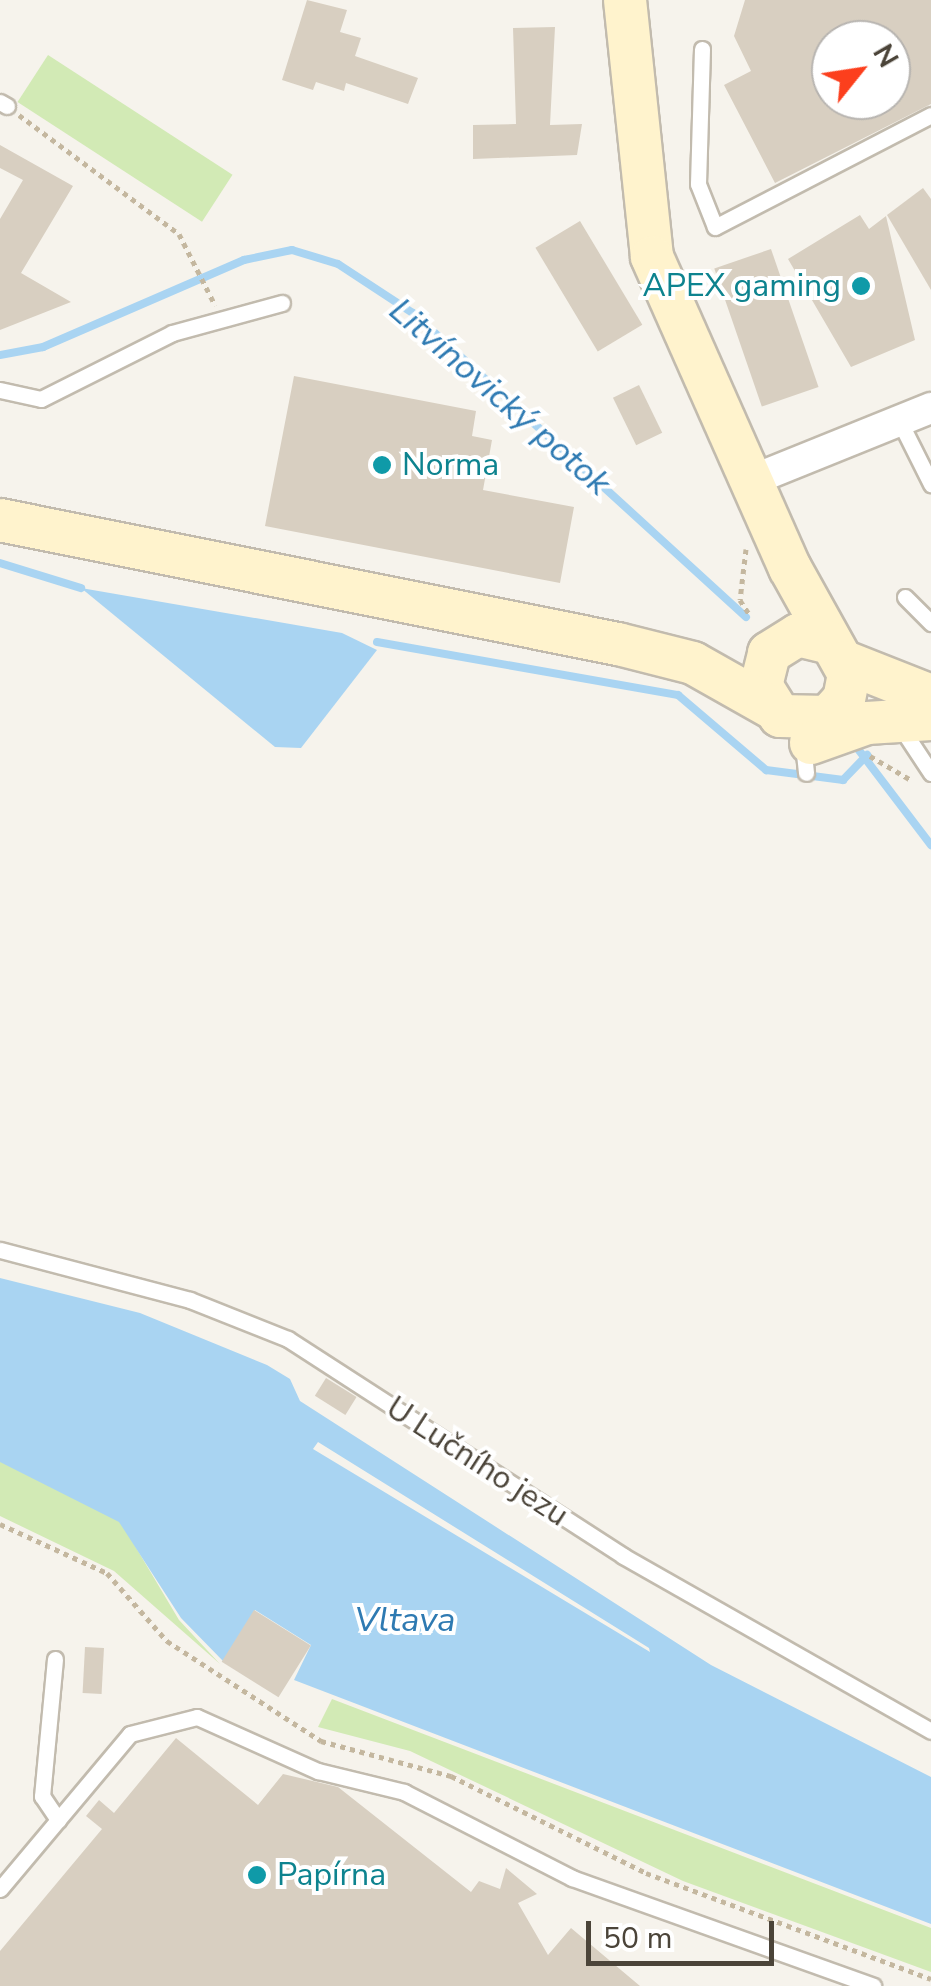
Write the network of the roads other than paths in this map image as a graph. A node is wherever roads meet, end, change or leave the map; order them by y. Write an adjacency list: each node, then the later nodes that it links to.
1 (625, 0): 9 (main road)
2 (702, 48): 3 (lane)
3 (931, 115)
4 (282, 303): 5 (lane)
5 (0, 390)
6 (931, 408): 7 (street)
7 (899, 420): 8 (lane); 9 (street)
8 (931, 484)
9 (758, 499): 11 (main road)
10 (0, 520): 15 (main road)
11 (790, 568): 14 (main road); 16 (main road)
12 (905, 597): 13 (lane)
13 (931, 623)
14 (765, 637): 15 (main road); 16 (main road); 17 (main road)
15 (618, 644): 17 (main road); 19 (main road)
16 (838, 652): 18 (main road); 19 (main road)
17 (770, 707): 19 (main road)
18 (923, 711): 19 (main road); 20 (lane)
19 (812, 745)
20 (931, 776)
21 (0, 1250): 23 (lane, U Lučního jezu)
22 (55, 1659): 24 (lane)
23 (931, 1731)
24 (58, 1820): 25 (lane); 26 (lane)
25 (0, 1889)
26 (873, 1986)

